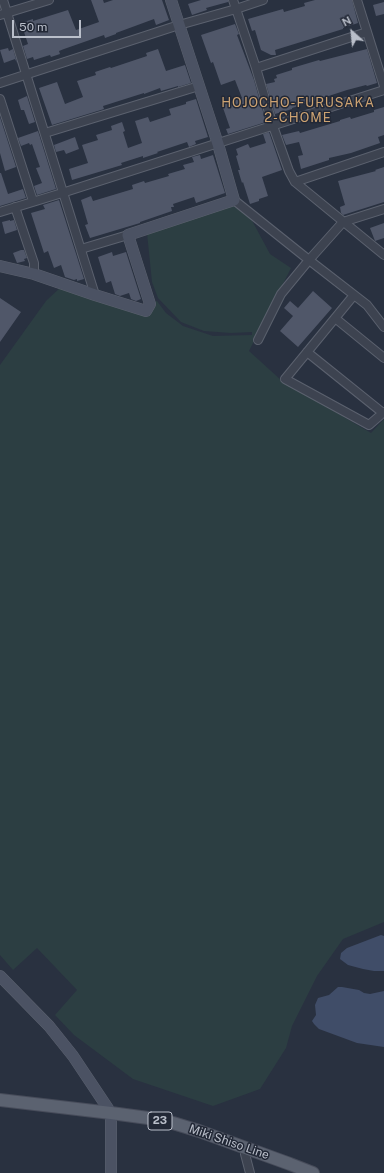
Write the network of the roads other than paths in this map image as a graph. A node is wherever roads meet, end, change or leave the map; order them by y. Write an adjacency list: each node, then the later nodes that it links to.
1 (3, 0): 8 (street)
2 (49, 0): 8 (street)
3 (171, 0): 9 (street)
4 (233, 0): 7 (street)
5 (263, 0): 7 (street)
6 (357, 0): 10 (street)
7 (236, 9): 9 (street); 11 (street)
8 (4, 14): 12 (street)
9 (179, 25): 12 (street); 14 (street)
10 (367, 32): 11 (street); 15 (street)
11 (256, 68): 18 (street)
12 (26, 74): 13 (street); 19 (street)
13 (0, 83)
14 (199, 86): 19 (street); 20 (street)
15 (384, 86)
16 (384, 90): 18 (street)
17 (0, 99): 25 (street)
18 (273, 126): 20 (street); 22 (street)
19 (45, 133): 23 (street)
20 (218, 144): 23 (street); 24 (street)
21 (384, 152): 22 (street)
22 (295, 182): 29 (street)
23 (62, 193): 25 (street); 31 (street)
24 (234, 200): 30 (street); 33 (street)
25 (33, 201): 26 (street)
26 (15, 207): 28 (street); 35 (street)
27 (384, 209): 29 (street)
28 (0, 212)
29 (343, 222): 32 (street); 33 (street)
30 (128, 236): 31 (street); 36 (street)
31 (81, 249): 36 (street)
32 (384, 255)
33 (309, 260): 37 (street); 40 (street)
34 (0, 266): 35 (street)
35 (34, 274): 36 (street)
36 (95, 295)
37 (354, 295): 38 (street); 39 (street)
38 (335, 318): 41 (street); 42 (street)
39 (384, 327)
40 (258, 340)
41 (307, 352): 43 (street); 43 (street)
42 (384, 358)
43 (384, 413)
44 (0, 976): 46 (street)
45 (0, 1100): 46 (main road, Miki Shiso Line / 23)
46 (111, 1113): 47 (main road, Miki Shiso Line / 23); 48 (street)
47 (247, 1148): 49 (street); 50 (main road, Miki Shiso Line / 23)
48 (111, 1173)
49 (250, 1173)
50 (313, 1173)

